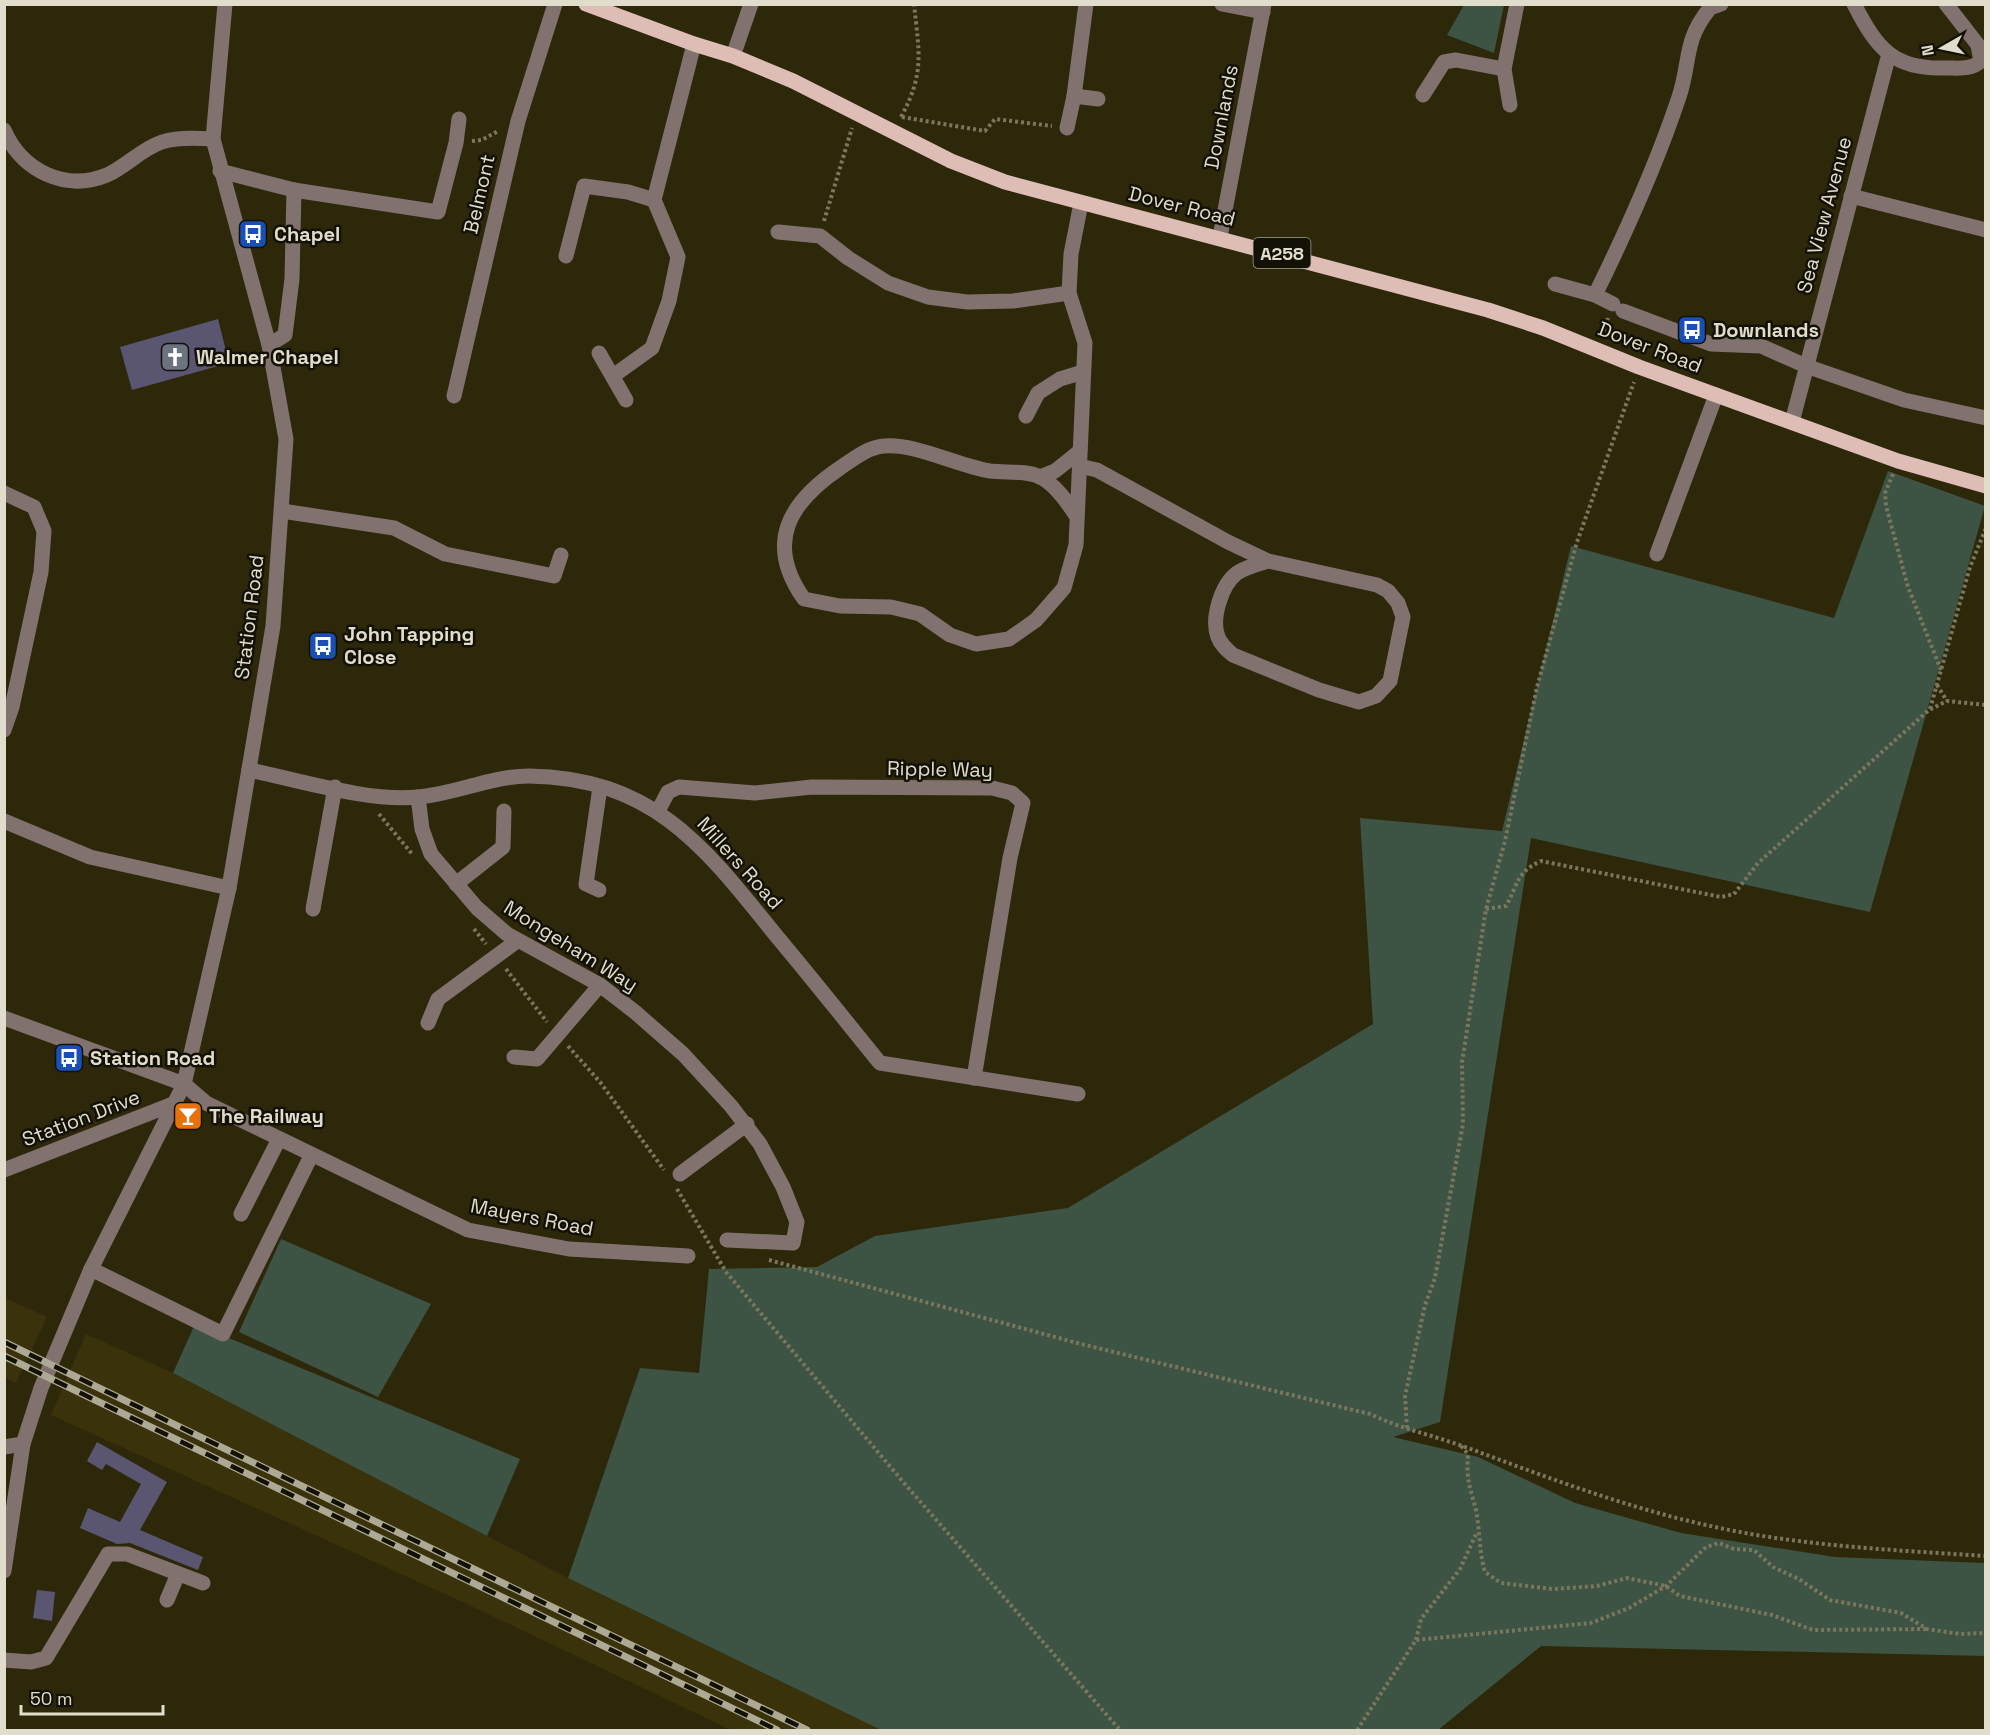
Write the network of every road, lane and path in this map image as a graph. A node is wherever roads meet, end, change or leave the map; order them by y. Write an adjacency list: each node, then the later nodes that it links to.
1 (225, 4): 29 (street, Station Road)
2 (555, 4): 25 (street, Belmont)
3 (586, 4): 13 (main road, Dover Road / A258)
4 (751, 4): 15 (street)
5 (914, 4): 23 (path)
6 (1086, 4): 19 (street)
7 (1222, 4): 12 (street)
8 (1517, 4): 17 (street)
9 (1854, 4): 14 (street)
10 (1946, 4): 16 (street)
11 (1713, 6): 43 (street)
12 (1264, 8): 39 (street, Downlands)
13 (694, 44): 15 (main road, Dover Road / A258); 34 (street)
14 (1889, 54): 16 (street); 33 (street, Sea View Avenue)
15 (733, 56): 22 (main road, Dover Road / A258)
16 (1983, 63)
17 (1504, 69): 18 (street); 21 (street)
18 (1423, 95)
19 (1074, 96): 20 (street); 26 (street)
20 (1098, 99)
21 (1510, 105)
22 (856, 112): 28 (main road, Dover Road / A258); 38 (path)
23 (902, 117): 26 (path); 28 (path)
24 (459, 119): 30 (street)
25 (518, 121): 30 (path); 53 (street, Belmont)
26 (1067, 128)
27 (4, 130): 29 (street)
28 (890, 131): 35 (main road, Dover Road / A258)
29 (213, 139): 31 (street, Station Road)
30 (456, 143): 32 (street)
31 (220, 171): 32 (street); 45 (street, Station Road)
32 (294, 190): 45 (street)
33 (1851, 196): 36 (street); 48 (street, Sea View Avenue)
34 (654, 200): 40 (street); 51 (street)
35 (1081, 203): 39 (main road, Dover Road / A258); 42 (street)
36 (1986, 230)
37 (778, 232): 38 (street)
38 (820, 236): 42 (street)
39 (1220, 237): 46 (main road, Dover Road / A258)
40 (566, 256)
41 (1555, 284): 43 (street)
42 (1069, 293): 50 (street)
43 (1595, 295): 44 (street)
44 (1618, 307): 46 (path); 48 (street)
45 (269, 345): 63 (street, Station Road)
46 (1598, 350): 49 (main road, Dover Road / A258)
47 (599, 353): 51 (street)
48 (1806, 366): 56 (street); 57 (street, Sea View Avenue)
49 (1639, 367): 52 (main road, Dover Road / A258); 88 (path)
50 (1083, 372): 55 (street); 58 (street)
51 (613, 376): 54 (street)
52 (1716, 395): 57 (main road, Dover Road / A258); 66 (street)
53 (453, 396)
54 (626, 400)
55 (1026, 416)
56 (1986, 418)
57 (1792, 422): 59 (main road, Dover Road / A258)
58 (1080, 458): 60 (street); 64 (street); 68 (street)
59 (1898, 461): 61 (main road, Dover Road / A258); 69 (path)
60 (1040, 477): 64 (street); 64 (street)
61 (1986, 486)
62 (4, 493): 74 (street)
63 (282, 511): 67 (street); 75 (street, Station Road)
64 (1077, 517)
65 (1986, 528): 69 (path)
66 (1657, 554)
67 (561, 555)
68 (1268, 561): 68 (street)
69 (1941, 670): 70 (path)
70 (1936, 684): 71 (path); 73 (path)
71 (1947, 701): 72 (path); 73 (path)
72 (1986, 705)
73 (1929, 710): 88 (path)
74 (4, 729)
75 (249, 770): 76 (street, Millers Road); 85 (street, Station Road)
76 (335, 787): 78 (street, Millers Road); 87 (street)
77 (600, 787): 78 (street, Millers Road); 80 (street, Millers Road); 86 (street)
78 (418, 797): 84 (street, Mongeham Way)
79 (504, 811): 84 (street)
80 (658, 811): 97 (street, Millers Road); 97 (street, Ripple Way)
81 (372, 812): 83 (path)
82 (4, 821): 85 (street)
83 (418, 861)
84 (456, 884): 90 (street, Mongeham Way)
85 (229, 888): 98 (street, Station Road)
86 (599, 890)
87 (313, 909)
88 (1486, 909): 113 (path)
89 (469, 924): 91 (path)
90 (517, 941): 91 (street); 92 (street, Mongeham Way)
91 (496, 956): 94 (street); 95 (path)
92 (600, 985): 95 (street); 101 (street, Mongeham Way)
93 (4, 1018): 98 (street, Mayers Road)
94 (428, 1023)
95 (559, 1037): 96 (street); 105 (path)
96 (514, 1057)
97 (974, 1078): 99 (street, Millers Road)
98 (184, 1084): 100 (street, Station Road); 102 (street, Mayers Road)
99 (1078, 1094)
100 (173, 1104): 104 (street, Station Drive); 112 (street, Station Road)
101 (747, 1124): 105 (street); 107 (street, Mongeham Way)
102 (279, 1139): 103 (street, Mayers Road); 106 (street)
103 (311, 1155): 108 (street, Mayers Road); 112 (street)
104 (4, 1170)
105 (674, 1178): 109 (path)
106 (241, 1214)
107 (727, 1240)
108 (688, 1256): 109 (path)
109 (715, 1257): 110 (path); 128 (path)
110 (725, 1257)
111 (762, 1259): 113 (path)
112 (91, 1269): 114 (street, Station Road)
113 (1407, 1428): 115 (path)
114 (23, 1444): 116 (street); 119 (street, Station Road)
115 (1461, 1446): 117 (path); 118 (path)
116 (4, 1447)
117 (1478, 1532): 122 (path); 126 (path)
118 (1986, 1556)
119 (4, 1571)
120 (178, 1574): 121 (street); 123 (street); 127 (street)
121 (203, 1583)
122 (1666, 1586): 124 (path); 124 (path); 126 (path)
123 (167, 1600)
124 (1927, 1629): 125 (path)
125 (1986, 1633)
126 (1416, 1640): 129 (path)
127 (4, 1660)
128 (1120, 1731)
129 (1358, 1731)

